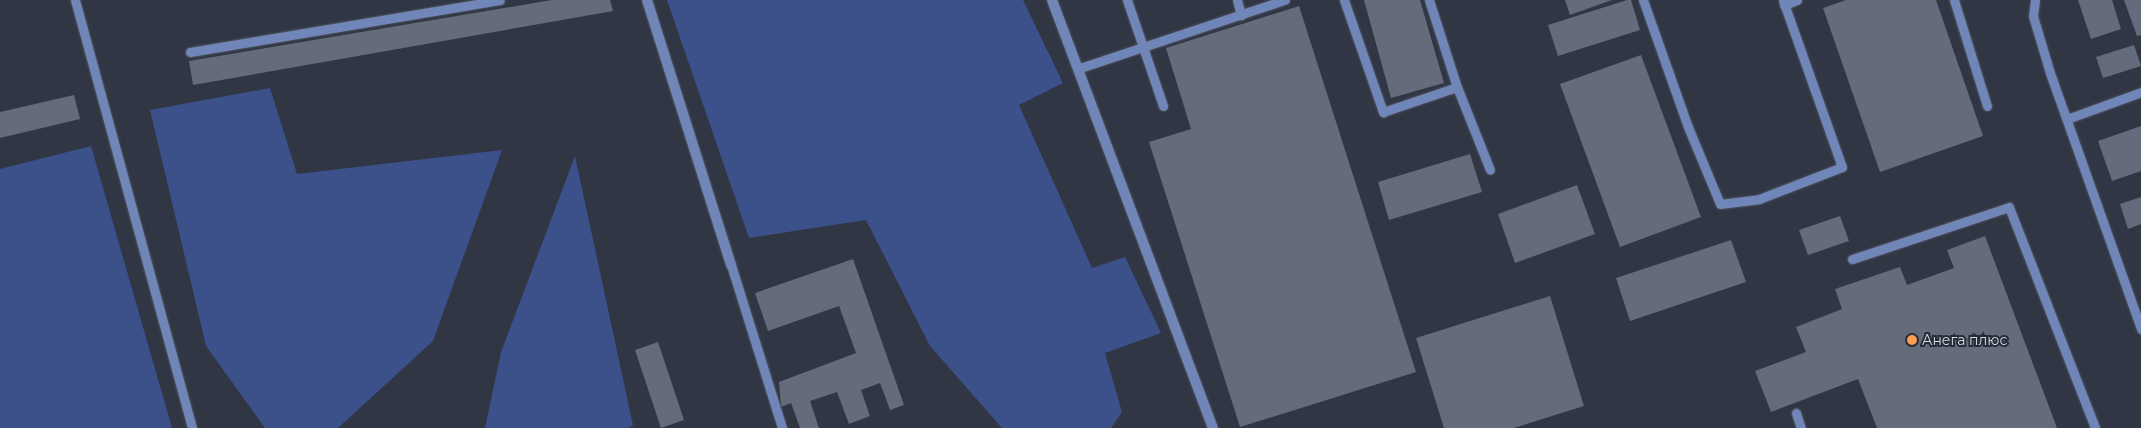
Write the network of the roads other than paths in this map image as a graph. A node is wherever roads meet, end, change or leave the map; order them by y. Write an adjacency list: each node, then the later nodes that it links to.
1 (75, 0): 29 (lane)
2 (500, 0): 17 (lane)
3 (647, 0): 26 (street)
4 (1052, 0): 18 (street)
5 (1127, 0): 16 (lane)
6 (1237, 0): 15 (lane)
7 (1285, 0): 15 (lane)
8 (1344, 0): 19 (lane)
9 (1429, 0): 19 (lane)
10 (1643, 0): 14 (lane)
11 (1797, 0): 14 (lane)
12 (1954, 0): 22 (lane)
13 (2035, 0): 23 (lane)
14 (1784, 2)
15 (1241, 15): 16 (lane)
16 (1143, 48): 18 (lane); 21 (lane)
17 (190, 52)
18 (1080, 68): 31 (street)
19 (1457, 87): 24 (lane)
20 (2141, 92): 23 (lane)
21 (1163, 106)
22 (1987, 106)
23 (2067, 119): 27 (lane)
24 (1490, 170)
25 (1852, 259): 33 (lane)
26 (731, 266): 30 (lane)
27 (2141, 329)
28 (1796, 413): 32 (lane)
29 (192, 428)
30 (782, 428)
31 (1213, 428)
32 (1801, 428)
33 (2095, 428)

